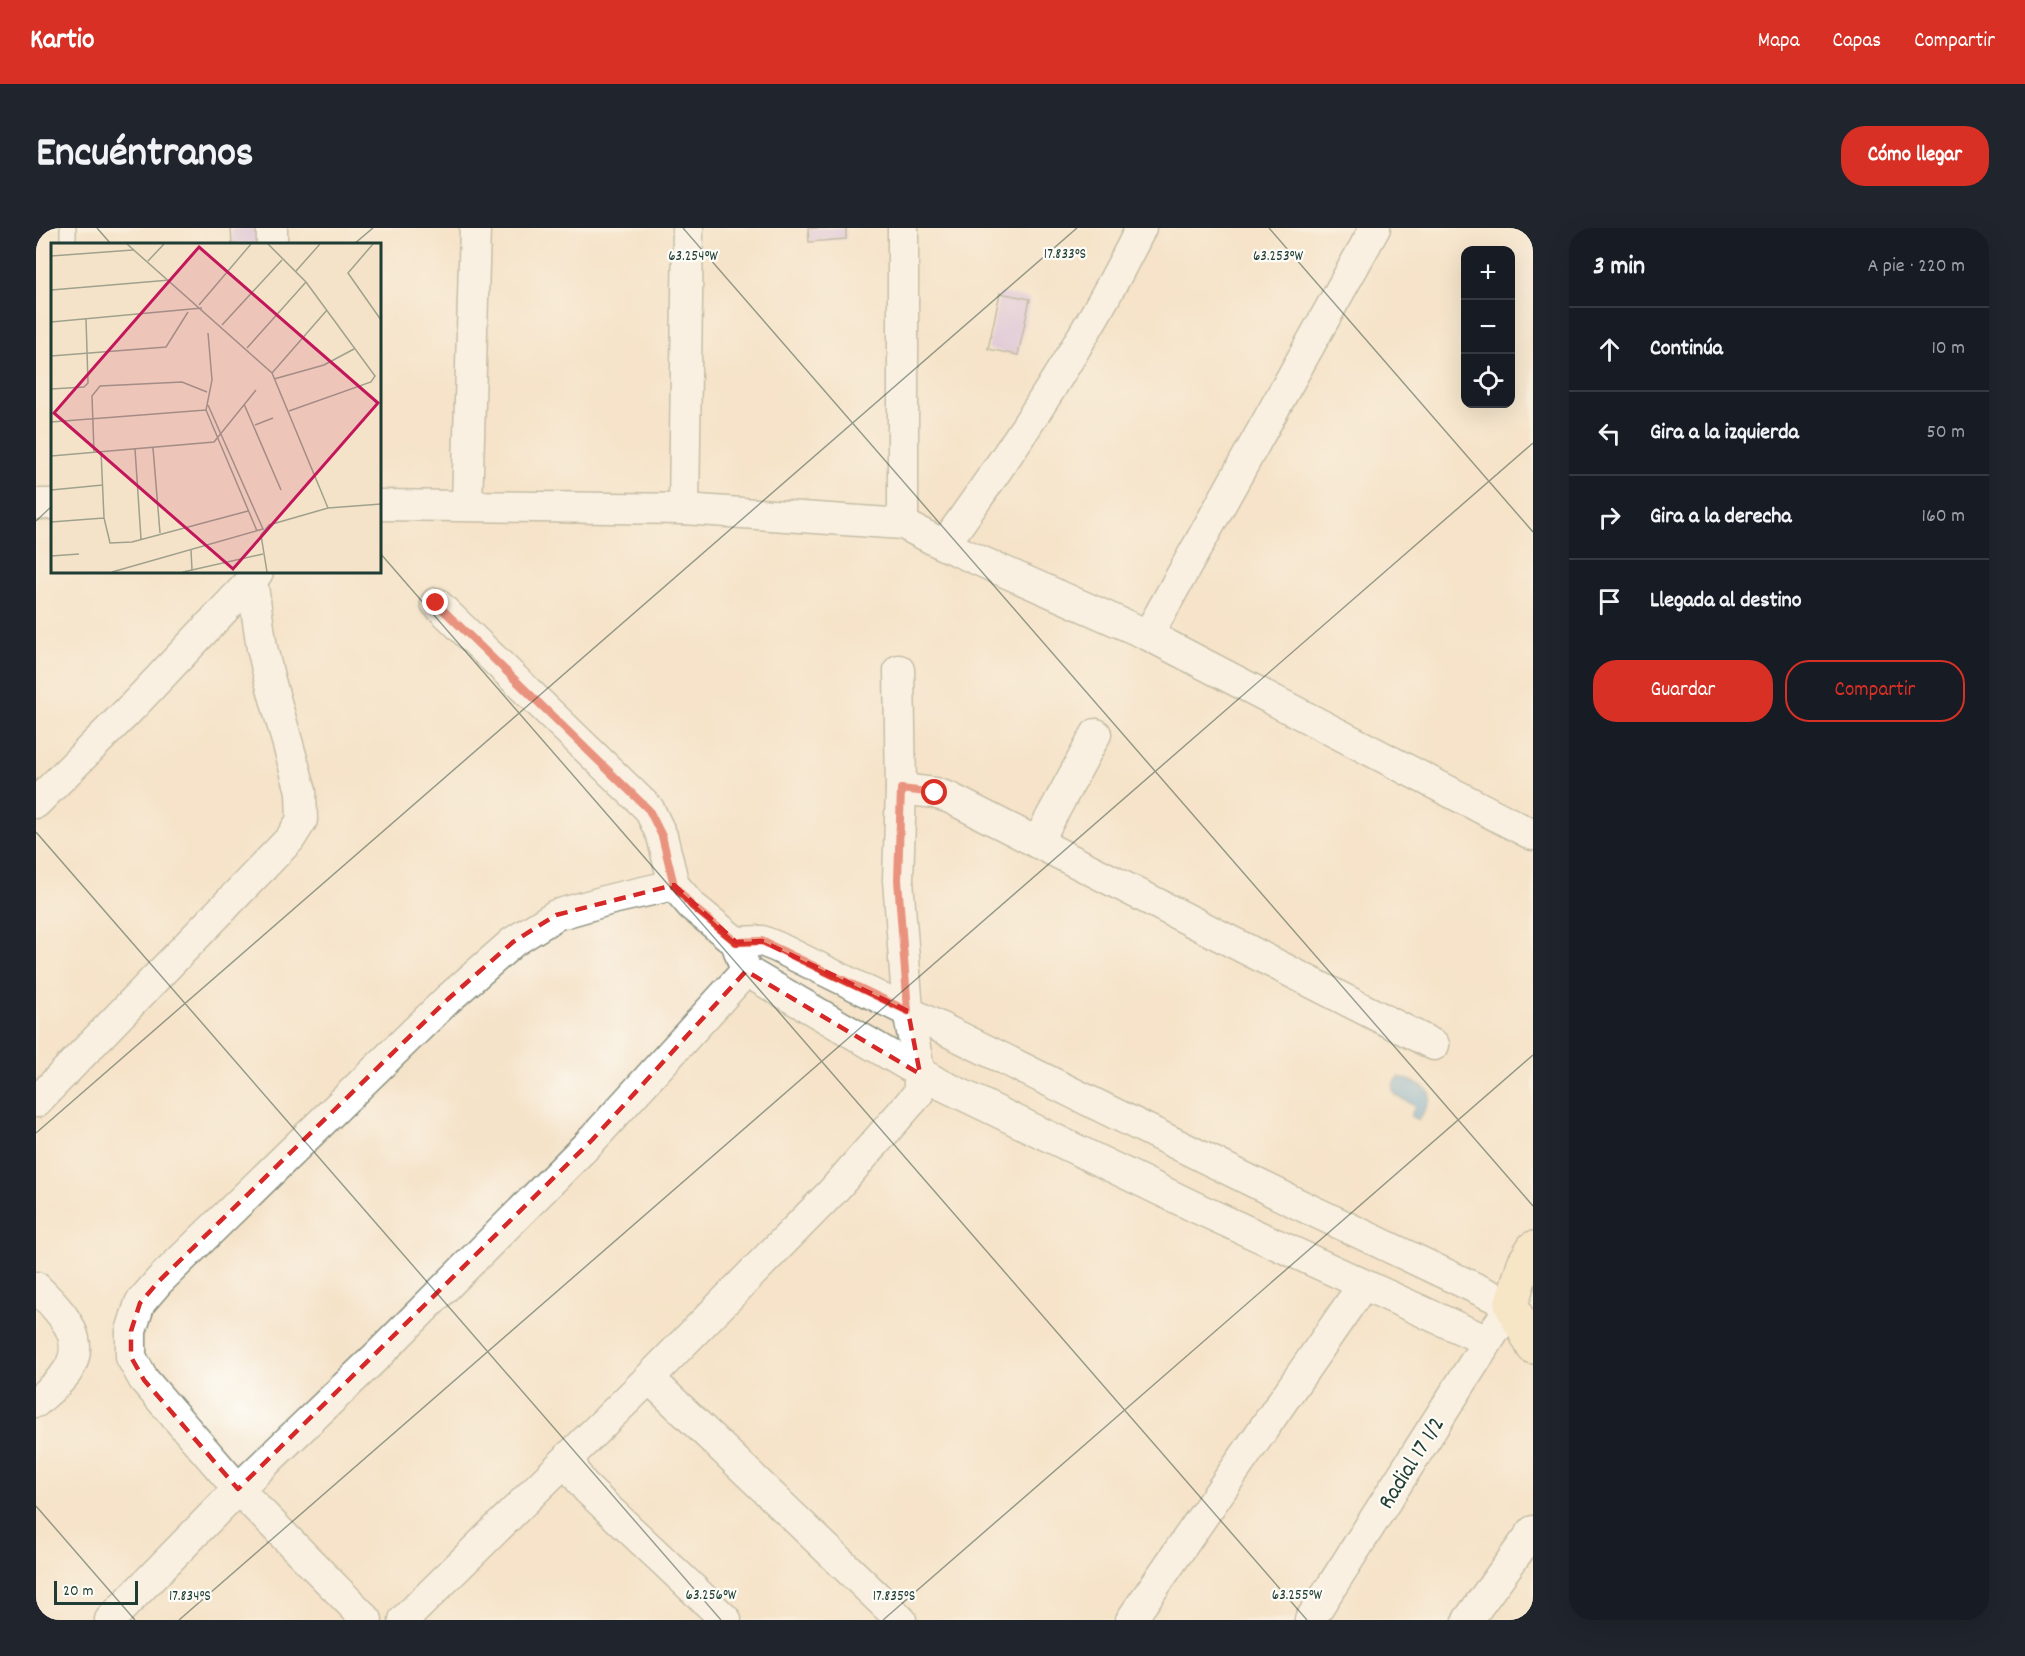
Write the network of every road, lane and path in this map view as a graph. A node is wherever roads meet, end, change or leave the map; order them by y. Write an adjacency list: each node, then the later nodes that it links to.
1 (475, 228): 6 (street)
2 (688, 228): 8 (street)
3 (903, 228): 9 (street)
4 (1141, 228): 10 (street)
5 (1375, 228): 13 (street)
6 (467, 505): 7 (street); 8 (street)
7 (381, 506)
8 (684, 509): 9 (street)
9 (903, 524): 10 (street)
10 (944, 545): 13 (street)
11 (255, 576): 17 (street); 26 (street)
12 (436, 603): 20 (street)
13 (1148, 634): 18 (street)
14 (899, 669): 16 (street)
15 (1096, 734): 19 (street)
16 (901, 789): 19 (street); 23 (street)
17 (36, 803)
18 (1533, 835)
19 (1037, 843): 24 (street)
20 (674, 885): 21 (street); 36 (street)
21 (736, 942): 22 (street); 23 (street)
22 (746, 971): 25 (street); 36 (street)
23 (908, 1011): 25 (street); 30 (street)
24 (1434, 1045)
25 (920, 1074): 28 (street); 33 (street)
26 (36, 1102)
27 (1533, 1248): 30 (street, Radial 17 1/2)
28 (1363, 1285): 31 (street); 43 (street)
29 (36, 1287): 34 (street)
30 (1511, 1305): 31 (street, Radial 17 1/2); 32 (street)
31 (1487, 1341): 44 (street, Radial 17 1/2)
32 (1531, 1345)
33 (649, 1378): 35 (street); 42 (street)
34 (36, 1402)
35 (570, 1455): 38 (street); 41 (street)
36 (238, 1489): 39 (street); 40 (street)
37 (1533, 1531): 45 (street)
38 (418, 1616)
39 (110, 1620)
40 (367, 1620)
41 (726, 1620)
42 (901, 1620)
43 (1131, 1620)
44 (1310, 1620)
45 (1468, 1620)

